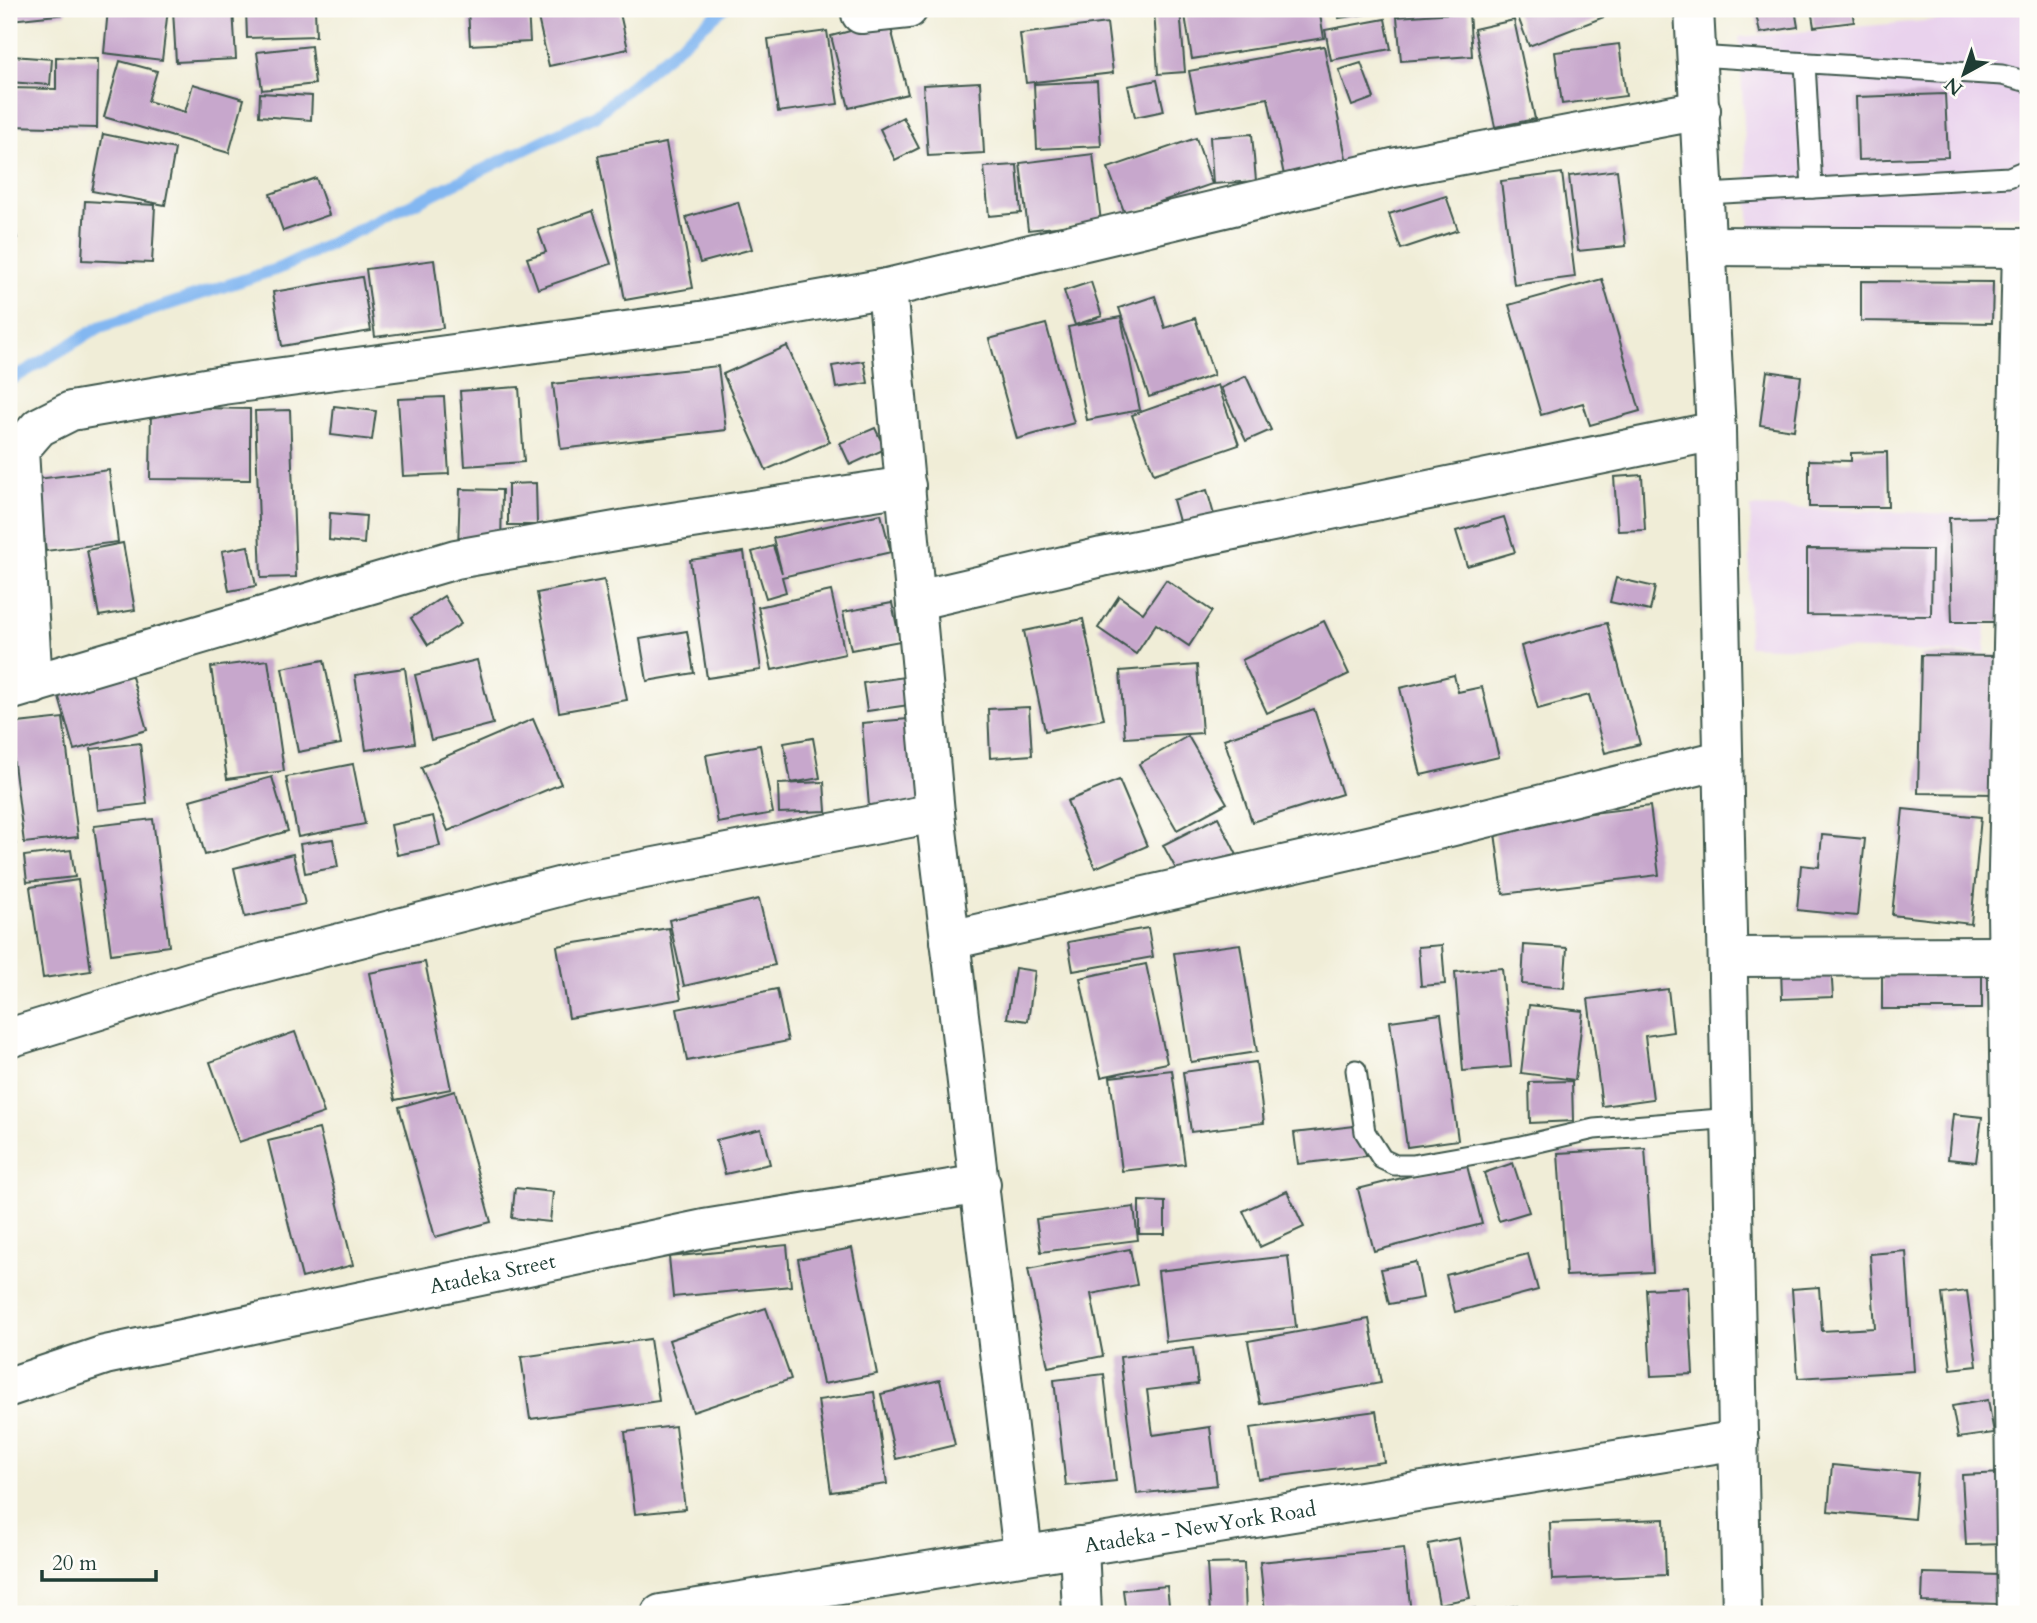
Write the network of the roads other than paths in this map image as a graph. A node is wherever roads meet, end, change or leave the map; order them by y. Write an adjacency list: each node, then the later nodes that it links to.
1 (908, 9): 3 (street)
2 (1694, 9): 4 (street)
3 (860, 14)
4 (1697, 56): 5 (lane); 7 (street)
5 (1805, 63): 6 (lane); 9 (lane)
6 (2028, 82)
7 (1701, 110): 10 (street); 13 (street)
8 (2028, 169): 9 (lane)
9 (1812, 188): 10 (lane)
10 (1706, 194): 11 (street)
11 (1709, 246): 12 (street); 14 (street)
12 (2025, 248): 16 (street)
13 (887, 288): 15 (street); 18 (street)
14 (1716, 431): 17 (street); 19 (street)
15 (906, 486): 17 (street); 18 (street)
16 (2021, 560): 21 (street)
17 (918, 600): 20 (street)
18 (21, 688)
19 (1721, 760): 22 (street); 23 (street)
20 (935, 813): 22 (street); 25 (street)
21 (2017, 911): 24 (street)
22 (950, 940): 28 (street)
23 (1729, 957): 24 (street); 27 (street)
24 (2007, 957): 36 (street)
25 (9, 1038)
26 (1356, 1070): 27 (lane)
27 (1733, 1118): 30 (street)
28 (981, 1184): 29 (street, Atadeka Street); 32 (street)
29 (9, 1387)
30 (1739, 1440): 31 (street, Atadeka - NewYork Road); 35 (street)
31 (1079, 1546): 32 (street, Atadeka - NewYork Road); 34 (street)
32 (1024, 1554): 33 (street, Atadeka - NewYork Road)
33 (661, 1614)
34 (1082, 1614)
35 (1742, 1614)
36 (2017, 1614)

